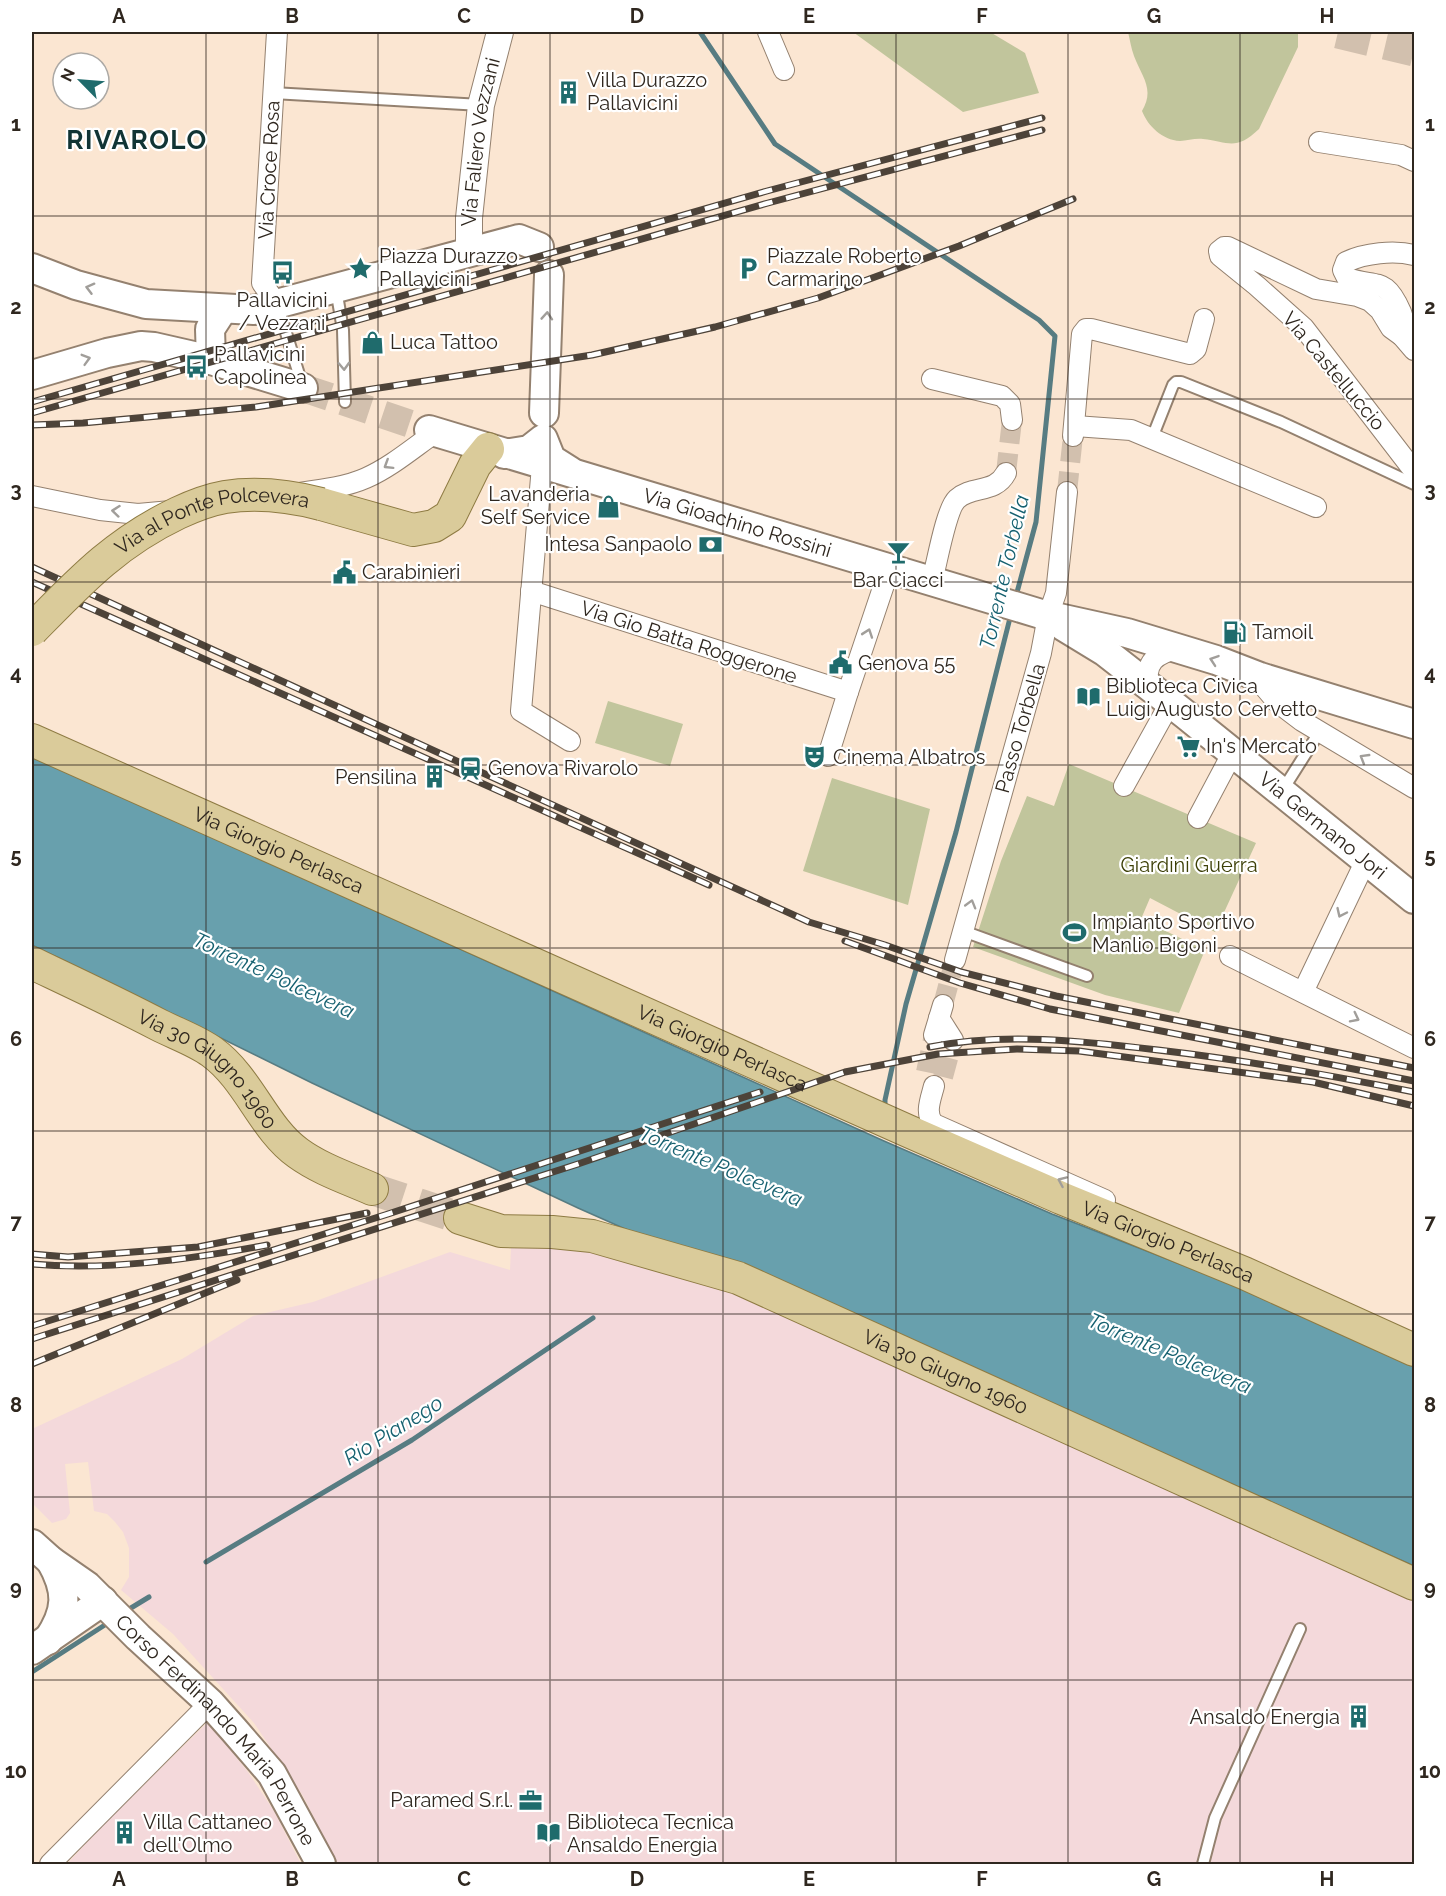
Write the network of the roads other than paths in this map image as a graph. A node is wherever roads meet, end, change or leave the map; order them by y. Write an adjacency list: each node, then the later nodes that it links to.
1 (277, 32): 5 (street, Via Croce Rosa)
2 (500, 32): 6 (street, Via Faliero Vezzani)
3 (768, 32): 4 (street)
4 (784, 70)
5 (273, 93): 6 (lane); 15 (street, Via Croce Rosa)
6 (481, 105): 10 (street, Via Faliero Vezzani)
7 (1319, 142): 8 (street)
8 (1414, 161)
9 (539, 247): 10 (main road)
10 (469, 252): 14 (main road)
11 (1414, 255): 19 (street, Via Castelluccio)
12 (32, 268): 16 (main road, one-way to 12)
13 (549, 275): 29 (main road, one-way to 13)
14 (335, 288): 15 (main road); 25 (lane, one-way to 25)
15 (277, 304): 17 (main road); 24 (lane)
16 (151, 305): 17 (main road); 20 (main road)
17 (223, 309): 21 (main road)
18 (1204, 319): 28 (street)
19 (1408, 343): 31 (street, Via Castelluccio)
20 (148, 346): 21 (main road); 22 (main road, one-way to 20)
21 (211, 360): 24 (main road)
22 (32, 375)
23 (932, 379): 26 (street)
24 (303, 388)
25 (345, 402)
26 (1012, 420)
27 (432, 431): 30 (main road); 35 (street, one-way to 35)
28 (1152, 438): 33 (lane); 36 (street)
29 (543, 439): 30 (main road); 37 (main road, Via Gioachino Rossini); 39 (street)
30 (496, 452): 41 (main road, Via al Ponte Polcevera, bridge)
31 (1414, 471)
32 (1006, 473): 38 (street)
33 (1414, 484)
34 (1067, 492): 40 (street, Passo Torbella)
35 (32, 496)
36 (1316, 507)
37 (890, 567): 38 (main road, Via Gioachino Rossini); 46 (street, one-way to 37)
38 (933, 580): 40 (main road, Via Gioachino Rossini)
39 (531, 591): 46 (street, Via Gio Batta Roggerone); 52 (street)
40 (1045, 615): 42 (main road); 44 (main road, Via Germano Jori); 61 (street, Passo Torbella, one-way to 40)
41 (32, 630)
42 (1127, 633): 43 (main road); 44 (street)
43 (1178, 648): 45 (main road, one-way to 43); 47 (street)
44 (1104, 651): 47 (main road, Via Germano Jori)
45 (1260, 677): 49 (main road); 50 (street)
46 (848, 692): 54 (street)
47 (1159, 695): 53 (main road, Via Germano Jori); 55 (street)
48 (32, 723): 67 (main road)
49 (1414, 724)
50 (1320, 731): 56 (street, one-way to 50); 57 (lane)
51 (32, 740): 67 (main road, Via Giorgio Perlasca)
52 (570, 741)
53 (1233, 753): 57 (main road, Via Germano Jori); 58 (street)
54 (828, 756)
55 (1124, 786)
56 (1414, 788)
57 (1282, 791): 59 (main road, Via Germano Jori)
58 (1198, 818)
59 (1365, 860): 60 (main road, Via Germano Jori); 66 (street, one-way to 66)
60 (1414, 898)
61 (963, 931): 63 (street, Passo Torbella); 65 (lane)
62 (1230, 956): 66 (street)
63 (955, 960)
64 (32, 963): 72 (main road, Via 30 Giugno 1960)
65 (1087, 976)
66 (1303, 992): 70 (street, one-way to 70)
67 (605, 997): 74 (main road, Via Giorgio Perlasca)
68 (939, 1019): 69 (street)
69 (953, 1040)
70 (1414, 1048)
71 (934, 1078): 74 (street, one-way to 71)
72 (372, 1189)
73 (460, 1218): 77 (main road, Via 30 Giugno 1960)
74 (1244, 1273): 75 (main road, Via Giorgio Perlasca)
75 (1414, 1350)
76 (41, 1552): 78 (main road, Corso Ferdinando Maria Perrone); 80 (main road)
77 (1414, 1584)
78 (110, 1608): 80 (main road); 81 (main road, Corso Ferdinando Maria Perrone)
79 (1300, 1629): 84 (lane)
80 (40, 1645)
81 (210, 1703): 82 (street); 83 (main road, Corso Ferdinando Maria Perrone)
82 (50, 1864)
83 (321, 1864)
84 (1203, 1864)

